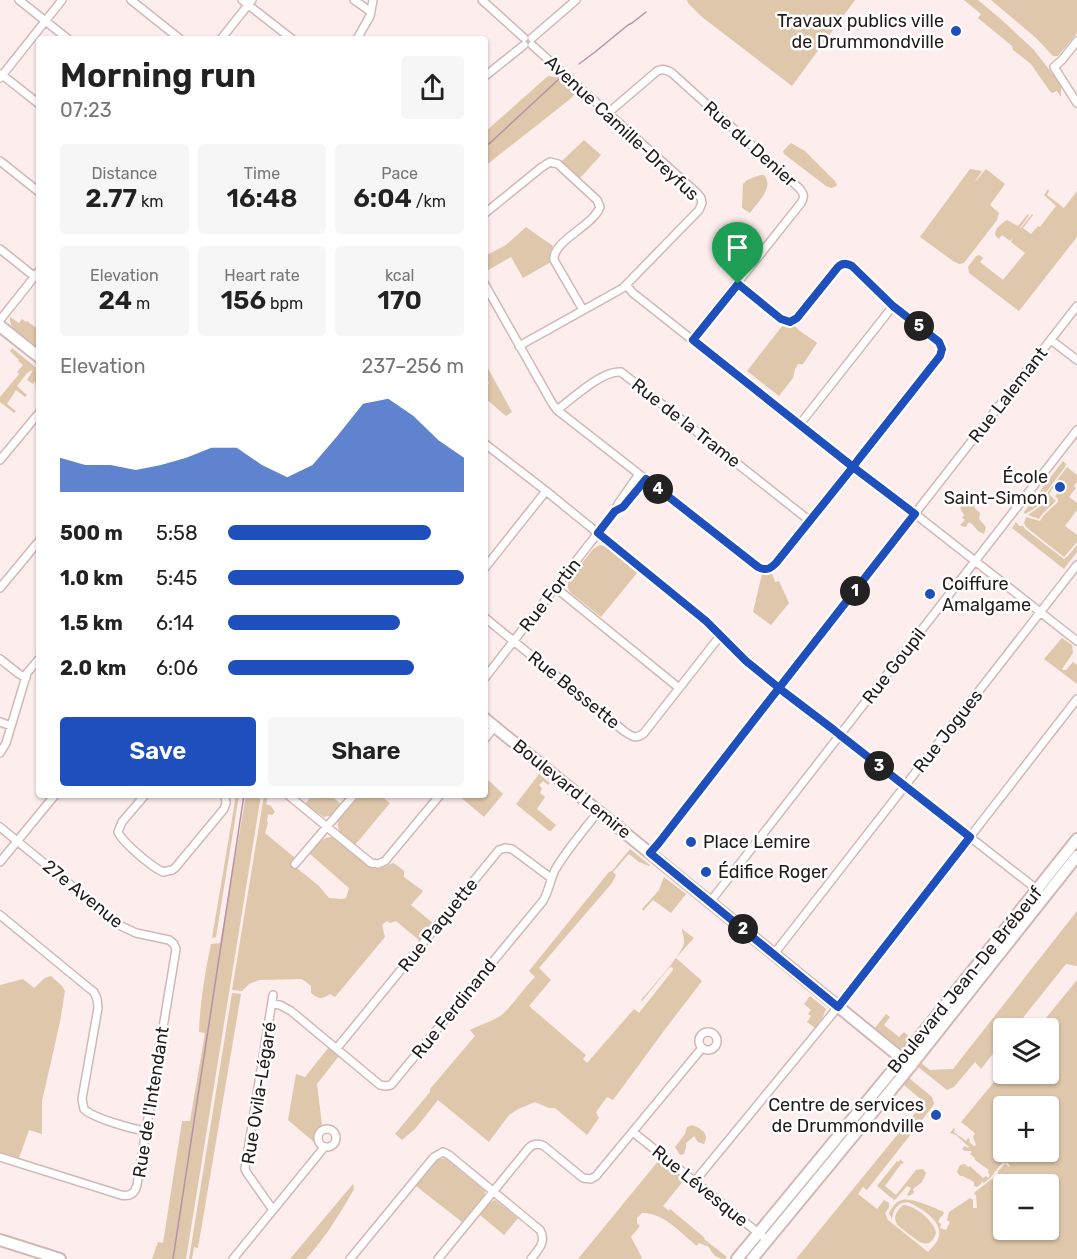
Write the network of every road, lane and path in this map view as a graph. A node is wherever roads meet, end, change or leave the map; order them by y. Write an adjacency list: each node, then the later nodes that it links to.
1 (19, 0): 10 (street)
2 (62, 0): 10 (street)
3 (131, 0): 12 (street)
4 (354, 0): 9 (street)
5 (373, 0): 9 (street)
6 (482, 0): 16 (street, Avenue Camille-Dreyfus)
7 (576, 0): 16 (street)
8 (248, 2): 13 (street); 14 (street)
9 (371, 12): 15 (street)
10 (45, 21): 11 (street); 19 (street)
11 (64, 36)
12 (176, 36)
13 (223, 36)
14 (288, 36)
15 (359, 36)
16 (528, 41): 18 (street); 22 (street, Avenue Camille-Dreyfus)
17 (1077, 41): 21 (street)
18 (488, 73)
19 (1, 76): 20 (street)
20 (36, 102)
21 (1077, 103)
22 (608, 112): 29 (street, Rue du Denier); 30 (street, Avenue Camille-Dreyfus)
23 (0, 161): 24 (street)
24 (36, 190)
25 (488, 211): 34 (street)
26 (0, 249): 27 (street)
27 (36, 273)
28 (36, 275): 35 (street)
29 (738, 284): 32 (street); 36 (street, Rue du Denier)
30 (626, 285): 34 (street); 36 (street)
31 (488, 290): 38 (street)
32 (893, 306): 43 (street); 47 (street)
33 (1077, 306): 37 (street, Rue Lalemant)
34 (583, 310): 38 (street)
35 (1, 326): 39 (main road)
36 (693, 340): 43 (street)
37 (1051, 340): 40 (street); 52 (street, Rue Lalemant)
38 (519, 346): 41 (street)
39 (36, 355)
40 (1077, 360)
41 (557, 410): 48 (street); 53 (street, Rue de la Trame)
42 (36, 417): 46 (street)
43 (800, 424): 47 (street)
44 (1077, 430): 56 (street, Rue Goupil)
45 (488, 446): 50 (street)
46 (0, 460)
47 (853, 467): 52 (street); 53 (street)
48 (639, 474): 49 (street); 51 (street, Rue Fortin)
49 (646, 479): 51 (street, Rue Fortin); 53 (street)
50 (546, 491): 54 (street); 57 (street)
51 (615, 511): 54 (street, Rue Fortin)
52 (915, 514): 56 (street); 71 (street, Rue Lalemant)
53 (810, 521)
54 (598, 533): 60 (street, Rue Fortin); 63 (street)
55 (36, 545): 59 (street)
56 (975, 561): 61 (street); 78 (street, Rue Goupil)
57 (488, 564)
58 (1077, 565): 61 (street, Rue Jogues)
59 (0, 588)
60 (556, 588): 64 (street, Rue Fortin); 70 (street)
61 (1040, 611): 65 (street); 80 (street, Rue Jogues)
62 (488, 620): 64 (street, Rue Bessette)
63 (720, 636): 70 (street); 71 (street)
64 (514, 641): 68 (street, Rue Fortin); 70 (street, Rue Bessette)
65 (1077, 641)
66 (0, 659): 69 (street)
67 (36, 662): 69 (street)
68 (488, 674)
69 (26, 678): 75 (street)
70 (679, 688)
71 (779, 688): 78 (street); 93 (street, Rue Lalemant)
72 (1077, 699): 90 (street)
73 (488, 720): 76 (main road, Boulevard Lemire)
74 (0, 723): 75 (street)
75 (11, 726): 79 (street)
76 (495, 726): 77 (street); 87 (main road, Boulevard Lemire)
77 (488, 735)
78 (840, 735): 80 (street); 99 (street, Rue Goupil)
79 (0, 753)
80 (905, 786): 90 (street); 102 (street, Rue Jogues)
81 (53, 798): 92 (street)
82 (142, 798): 83 (street)
83 (225, 798)
84 (292, 798): 89 (street)
85 (351, 798): 89 (street)
86 (438, 798): 89 (street)
87 (599, 811): 93 (main road, Boulevard Lemire); 97 (street, Rue Ferdinand)
88 (0, 827): 92 (street, 27e Avenue)
89 (327, 827): 96 (street)
90 (970, 837): 98 (street); 105 (street)
91 (1077, 839): 98 (main road, Boulevard Jean-De Brébeuf)
92 (17, 841): 95 (street); 101 (street, 27e Avenue)
93 (650, 853): 99 (main road, Boulevard Lemire)
94 (1077, 856): 98 (main road, Boulevard Jean-De Brébeuf)
95 (0, 862)
96 (296, 864)
97 (551, 878): 106 (street, Rue Paquette); 106 (street, Rue Ferdinand)
98 (1042, 893): 108 (main road, Boulevard Jean-De Brébeuf)
99 (710, 902): 102 (main road, Boulevard Lemire)
100 (0, 915): 109 (street)
101 (174, 944): 109 (street, Rue de l'Intendant)
102 (774, 954): 105 (main road, Boulevard Lemire)
103 (273, 995): 104 (street, Rue Ovila-Légaré)
104 (272, 1004): 106 (street, Rue Ferdinand); 115 (street, Rue Ovila-Légaré)
105 (838, 1007): 108 (main road, Boulevard Lemire); 113 (street)
106 (337, 1048)
107 (702, 1048): 110 (street)
108 (906, 1063): 116 (main road, Boulevard Jean-De Brébeuf)
109 (146, 1131): 112 (street, Rue de l'Intendant)
110 (633, 1132): 113 (street, Rue Lévesque); 114 (street)
111 (324, 1147): 115 (street)
112 (0, 1157)
113 (695, 1181): 116 (street, Rue Lévesque)
114 (494, 1191): 120 (street); 121 (street); 122 (street)
115 (273, 1210): 119 (street)
116 (763, 1237): 123 (main road, Boulevard Jean-De Brébeuf); 124 (main road, Boulevard Jean-De Brébeuf)
117 (0, 1240): 118 (main road)
118 (60, 1259)
119 (233, 1259)
120 (350, 1259)
121 (438, 1259)
122 (531, 1259)
123 (737, 1259)
124 (752, 1259)

